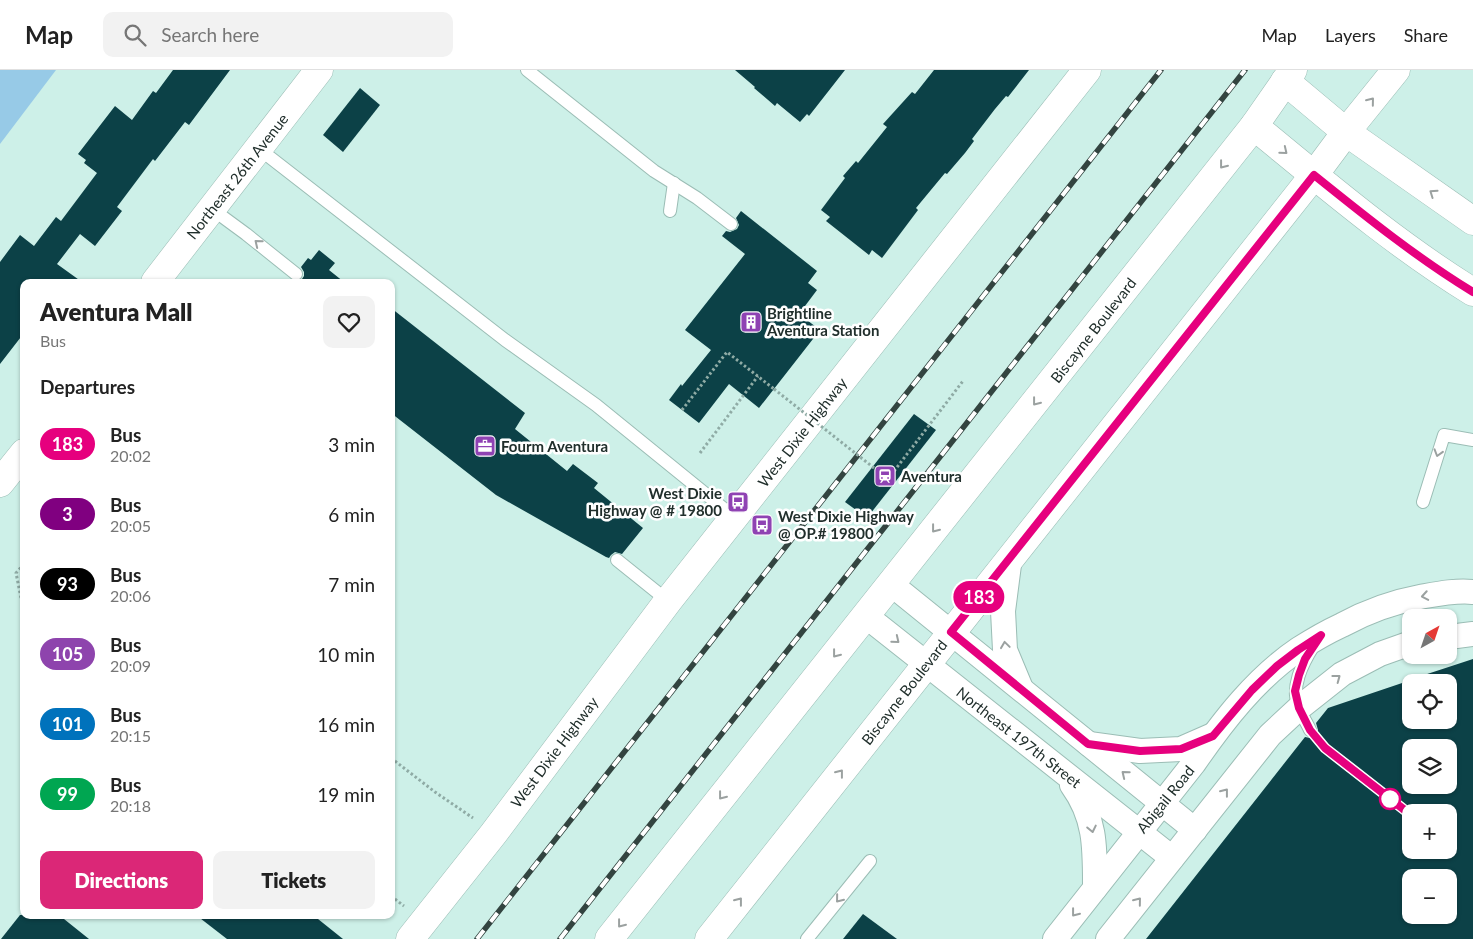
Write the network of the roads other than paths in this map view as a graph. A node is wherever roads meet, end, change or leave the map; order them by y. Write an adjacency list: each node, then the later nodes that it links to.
1 (319, 70): 8 (main road, Northeast 26th Avenue)
2 (527, 70): 10 (lane)
3 (1088, 70): 22 (main road, West Dixie Highway)
4 (1396, 70): 7 (main road, Biscayne Boulevard, one-way to 4)
5 (1289, 76): 6 (main road, Biscayne Boulevard); 7 (main road)
6 (1254, 126): 9 (main road, one-way to 9); 25 (main road, Biscayne Boulevard, one-way to 25)
7 (1346, 132): 9 (main road, Biscayne Boulevard); 13 (main road, one-way to 7)
8 (258, 148): 11 (main road, Northeast 26th Avenue); 22 (lane)
9 (1314, 175): 17 (main road); 23 (main road, Biscayne Boulevard)
10 (674, 183): 12 (lane); 14 (lane)
11 (212, 209): 15 (lane, one-way to 11); 16 (main road, Northeast 26th Avenue)
12 (670, 211)
13 (1473, 221)
14 (731, 224)
15 (296, 274)
16 (157, 279)
17 (1473, 292)
18 (1473, 440): 21 (lane, one-way to 21)
19 (20, 458): 20 (main road)
20 (0, 483)
21 (1423, 502)
22 (734, 517): 27 (main road, West Dixie Highway)
23 (1010, 558): 29 (main road, Biscayne Boulevard); 35 (street, one-way to 23)
24 (617, 560): 27 (lane)
25 (891, 584): 28 (main road, Biscayne Boulevard); 29 (street)
26 (1473, 592): 31 (street, Abigail Road, one-way to 31)
27 (668, 601): 47 (main road, West Dixie Highway)
28 (866, 616): 34 (street, Northeast 197th Street, one-way to 34); 48 (main road, Biscayne Boulevard, one-way to 48)
29 (951, 632): 34 (main road, Biscayne Boulevard); 35 (street)
30 (1473, 634): 32 (street)
31 (1321, 635): 36 (lane); 38 (street, Abigail Road)
32 (1458, 636)
33 (1402, 646): 36 (street, one-way to 33)
34 (926, 664): 40 (street, Northeast 197th Street); 49 (main road, Biscayne Boulevard, one-way to 34)
35 (1022, 690): 39 (street)
36 (1299, 708): 37 (lane); 42 (street, one-way to 36)
37 (1310, 730)
38 (1213, 736): 39 (street); 41 (street, Abigail Road)
39 (1088, 744): 41 (street, one-way to 39)
40 (1062, 771): 43 (street, Northeast 197th Street); 46 (street, one-way to 46)
41 (1161, 804): 42 (street); 43 (street, Abigail Road)
42 (1195, 830): 44 (street)
43 (1139, 832): 44 (street, Northeast 197th Street); 46 (street, Abigail Road)
44 (1172, 858): 52 (street, one-way to 44)
45 (870, 862): 50 (lane, one-way to 50)
46 (1095, 888): 51 (street, Abigail Road, one-way to 51)
47 (410, 939)
48 (609, 939)
49 (709, 939)
50 (807, 939)
51 (1055, 939)
52 (1108, 939)

